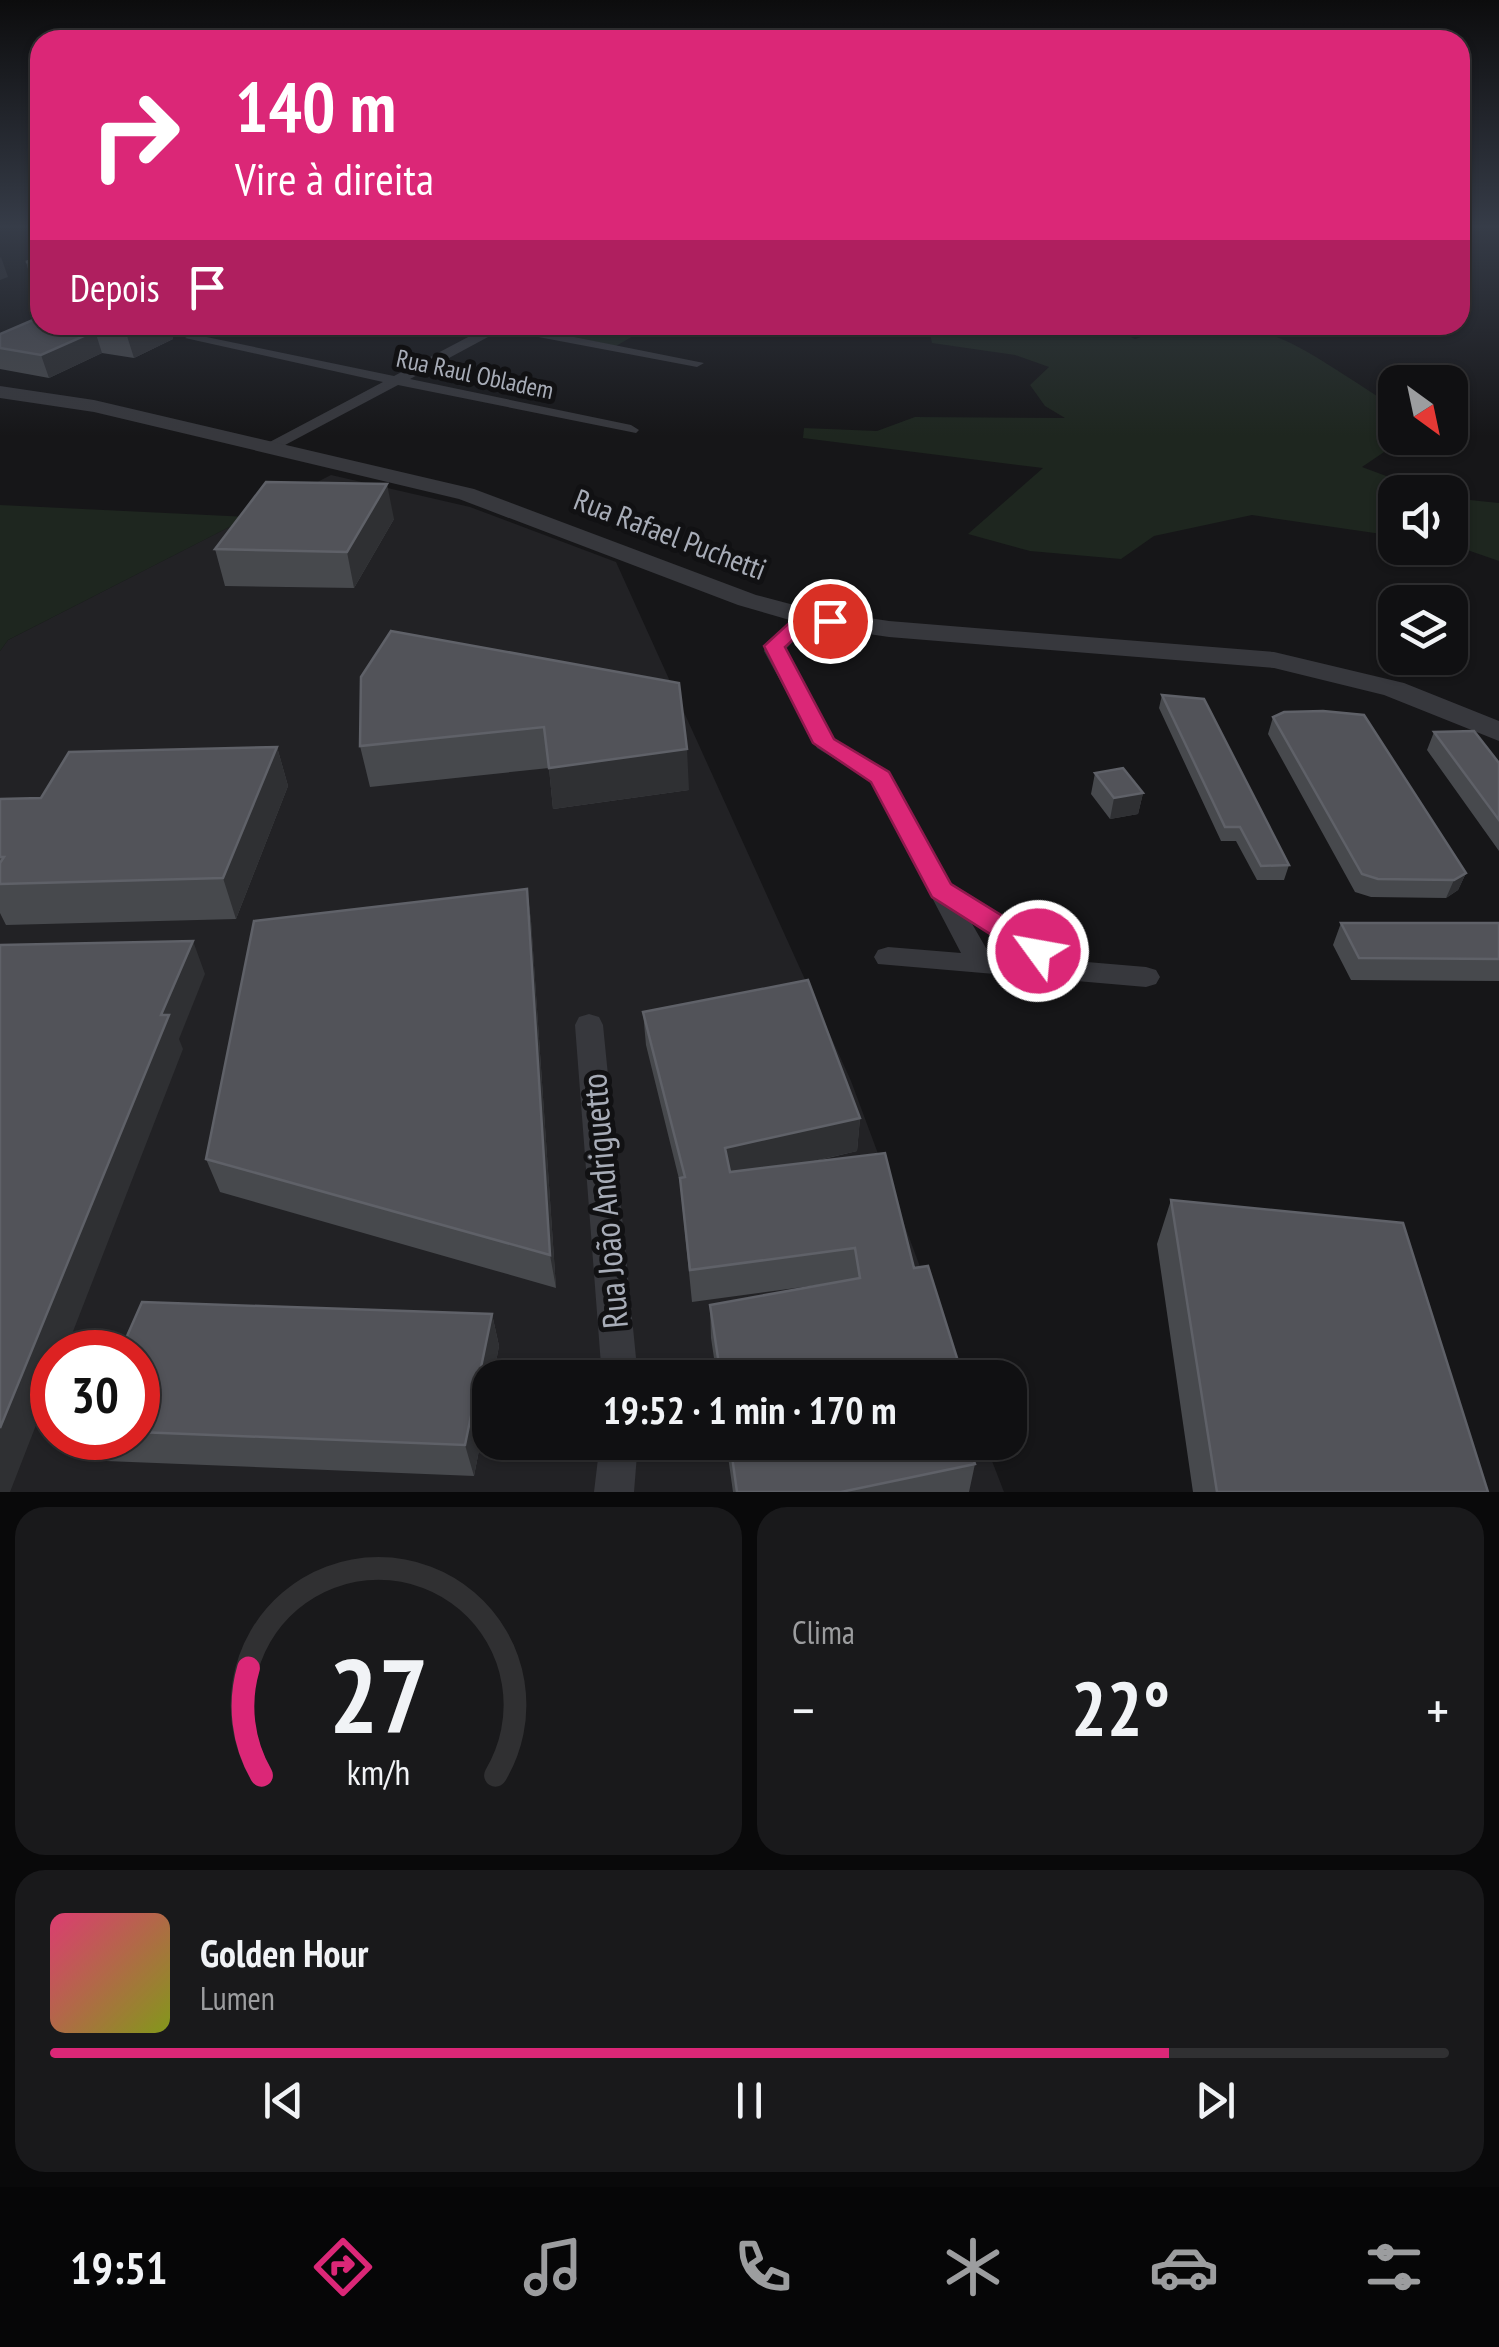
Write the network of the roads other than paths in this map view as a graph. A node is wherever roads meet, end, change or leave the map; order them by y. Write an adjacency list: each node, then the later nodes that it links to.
1 (482, 335): 5 (street)
2 (547, 335): 4 (street)
3 (192, 338): 5 (street, Rua Raul Obladem)
4 (697, 363)
5 (396, 381): 7 (street, Rua Raul Obladem); 8 (street)
6 (0, 392): 8 (street, Rua Rafael Puchetti)
7 (631, 430)
8 (270, 448): 9 (street, Rua Rafael Puchetti)
9 (807, 617): 10 (street, Rua Rafael Puchetti); 11 (street)
10 (1499, 732)
11 (941, 890): 13 (street); 14 (street)
12 (888, 957): 13 (street)
13 (981, 964): 14 (street)
14 (1070, 971): 15 (street)
15 (1146, 977)
16 (589, 1025): 17 (street, Rua João Andriguetto)
17 (618, 1360)
18 (617, 1460): 19 (street)
19 (614, 1492)

